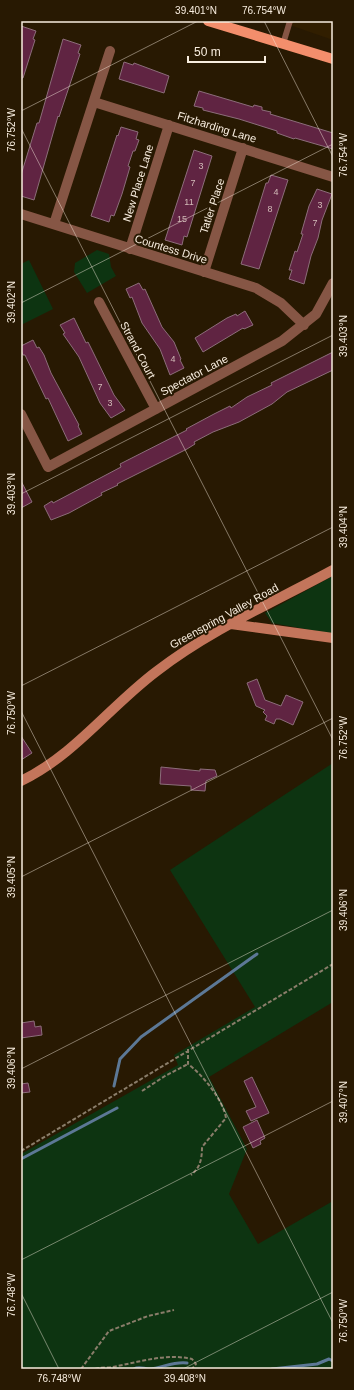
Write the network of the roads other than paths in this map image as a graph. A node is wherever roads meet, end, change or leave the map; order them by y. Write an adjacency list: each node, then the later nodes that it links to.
1 (208, 21): 3 (main road)
2 (290, 21): 3 (lane)
3 (284, 44): 5 (main road)
4 (110, 51): 6 (street)
5 (333, 59)
6 (94, 102): 7 (street, Fitzharding Lane); 11 (street)
7 (169, 125): 8 (street, Fitzharding Lane); 12 (street, New Place Lane)
8 (243, 148): 9 (street, Fitzharding Lane); 13 (street, Tatler Place)
9 (333, 177)
10 (21, 214): 11 (street, Countess Drive)
11 (54, 224): 12 (street, Countess Drive)
12 (130, 248): 13 (street, Countess Drive)
13 (204, 272): 16 (street, Countess Drive)
14 (333, 283): 16 (street, Spectator Lane)
15 (99, 302): 17 (street, Strand Court)
16 (304, 325): 17 (street, Spectator Lane)
17 (156, 409): 18 (street, Spectator Lane)
18 (21, 414)
19 (333, 570): 20 (main road, Greenspring Valley Road)
20 (231, 624): 21 (main road); 22 (main road, Greenspring Valley Road)
21 (333, 638)
22 (21, 781)

